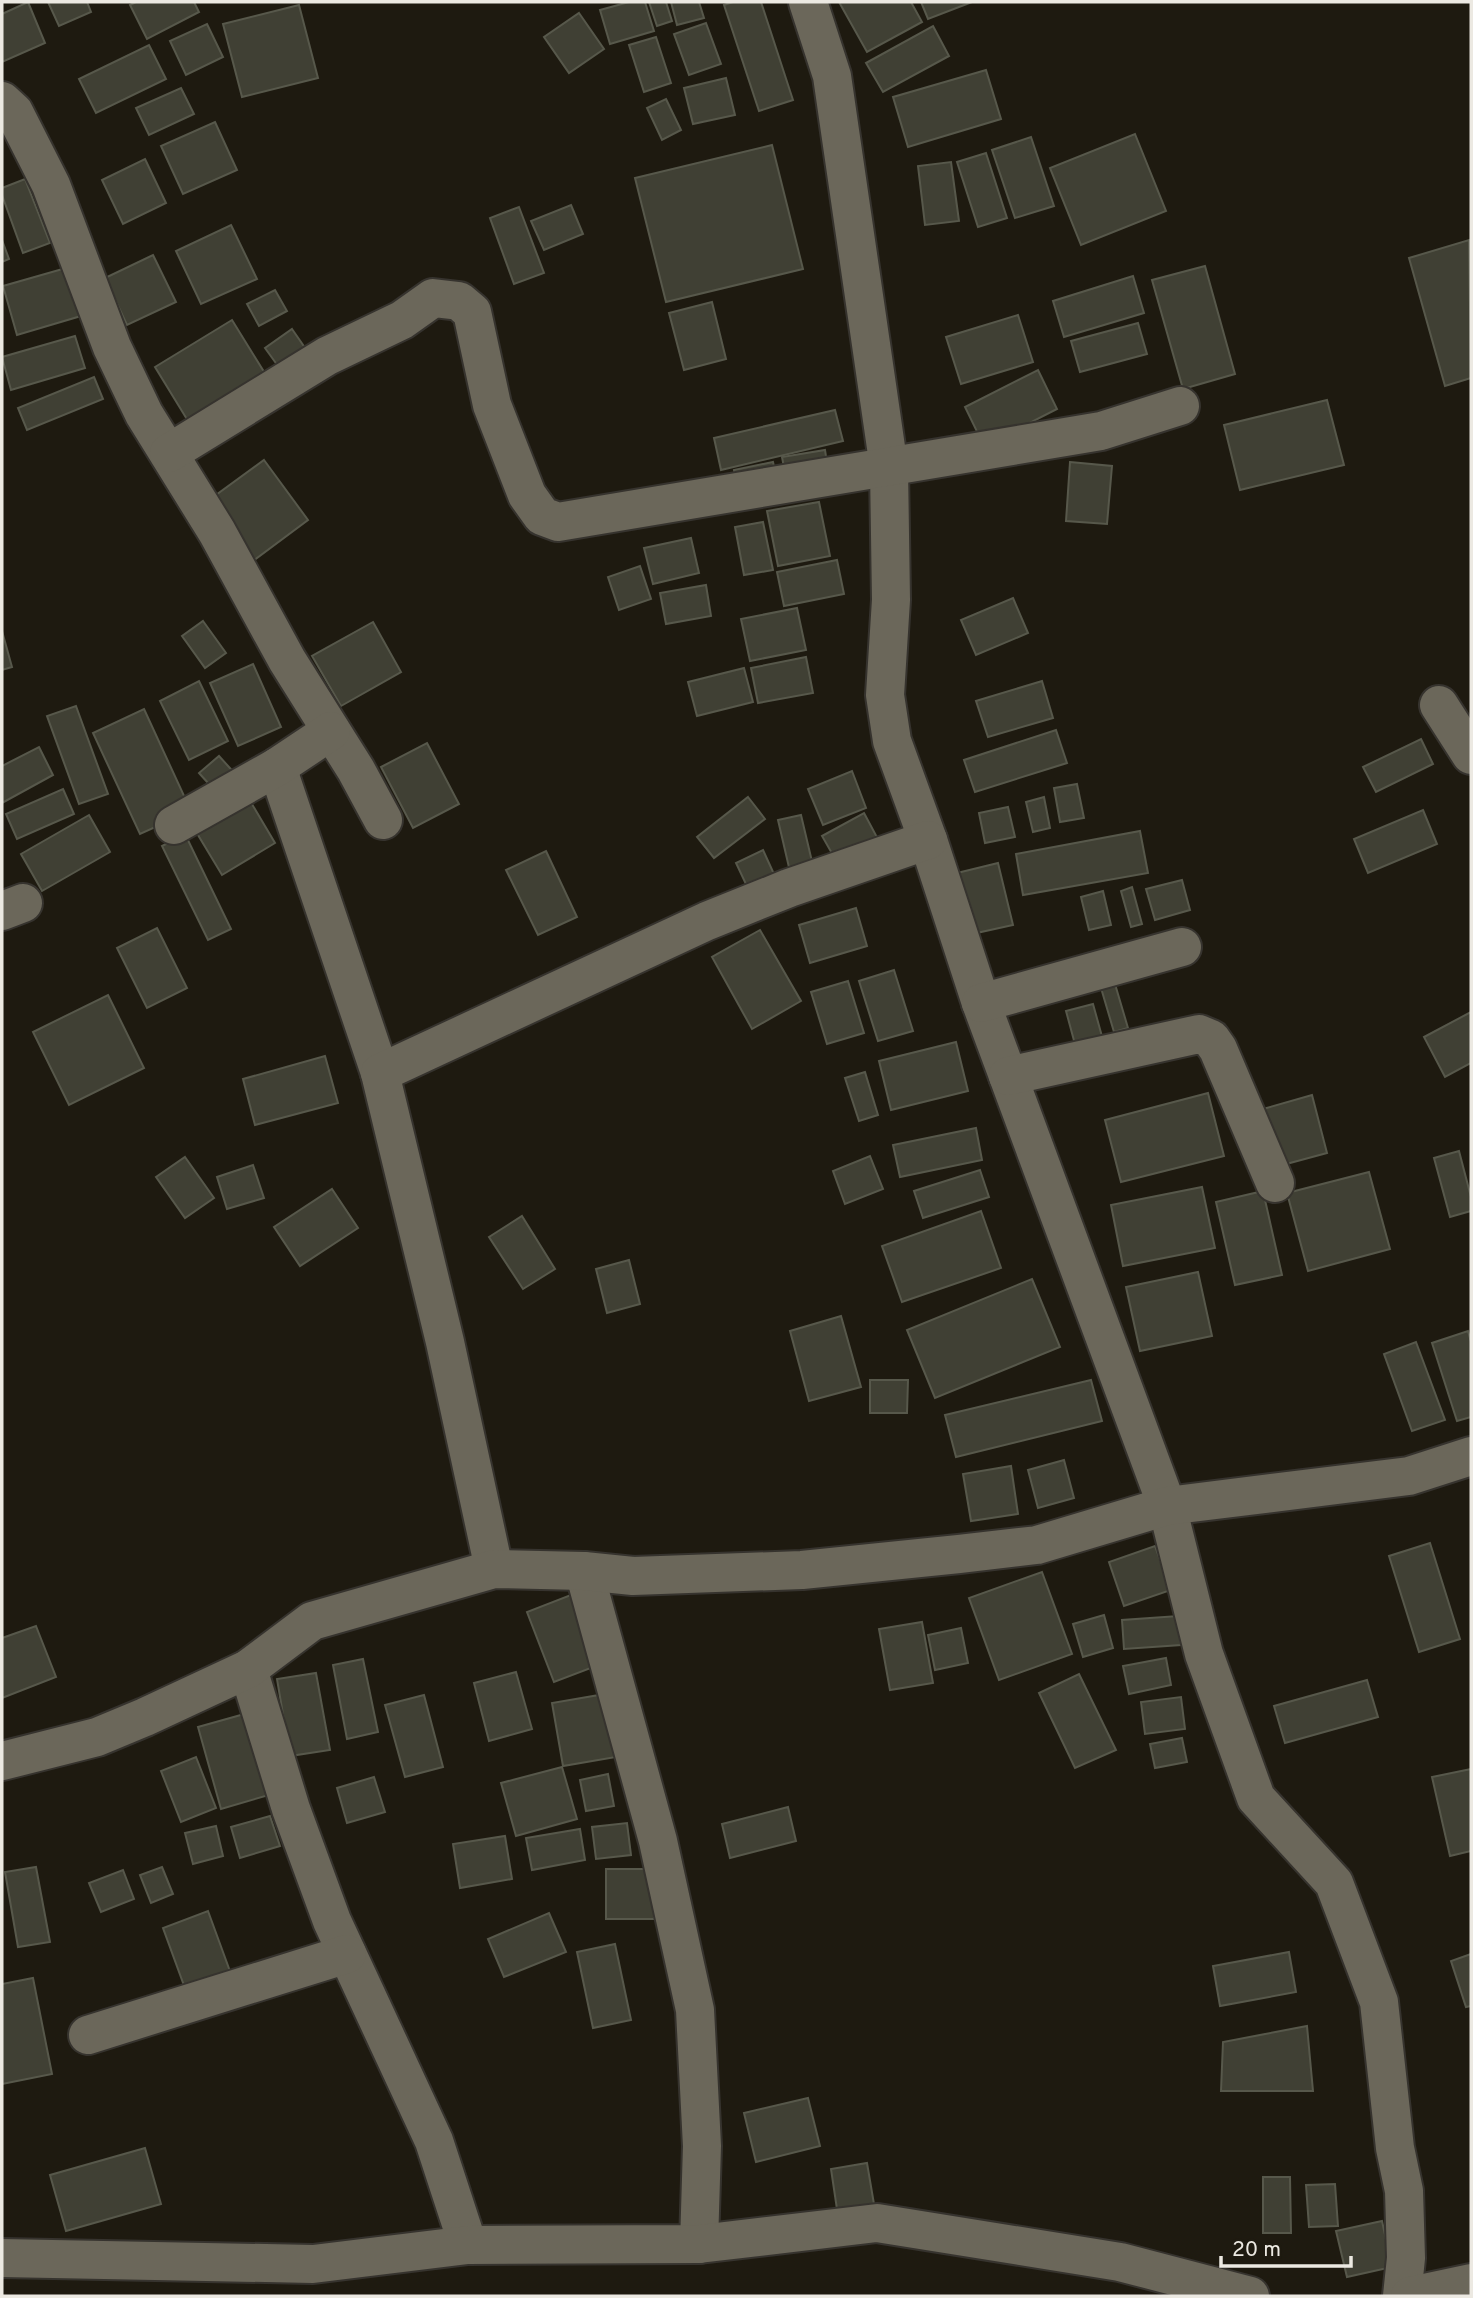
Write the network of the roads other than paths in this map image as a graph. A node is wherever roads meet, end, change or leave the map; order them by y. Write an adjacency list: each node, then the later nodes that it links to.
1 (808, 2): 5 (street)
2 (2, 101): 4 (street)
3 (1180, 406): 5 (street)
4 (169, 453): 5 (street); 7 (street)
5 (888, 468): 12 (street)
6 (1439, 705): 8 (street)
7 (331, 731): 9 (street); 10 (street)
8 (1471, 755)
9 (277, 767): 11 (street); 15 (street)
10 (383, 820)
11 (174, 825)
12 (928, 840): 14 (street); 15 (street)
13 (1182, 947): 14 (street)
14 (981, 1003): 16 (street)
15 (380, 1073): 20 (street)
16 (1007, 1076): 17 (street); 19 (street)
17 (1275, 1183)
18 (1471, 1456): 19 (street)
19 (1167, 1506): 21 (street); 31 (street)
20 (494, 1569): 21 (street); 22 (street)
21 (584, 1571): 26 (street)
22 (248, 1669): 23 (street); 24 (street)
23 (2, 1761)
24 (347, 1954): 25 (street); 27 (street)
25 (88, 2035)
26 (699, 2244): 27 (street); 30 (street)
27 (468, 2245): 28 (street)
28 (2, 2258)
29 (1471, 2283): 32 (street)
30 (1250, 2296)
31 (1402, 2296)
32 (1410, 2296)

